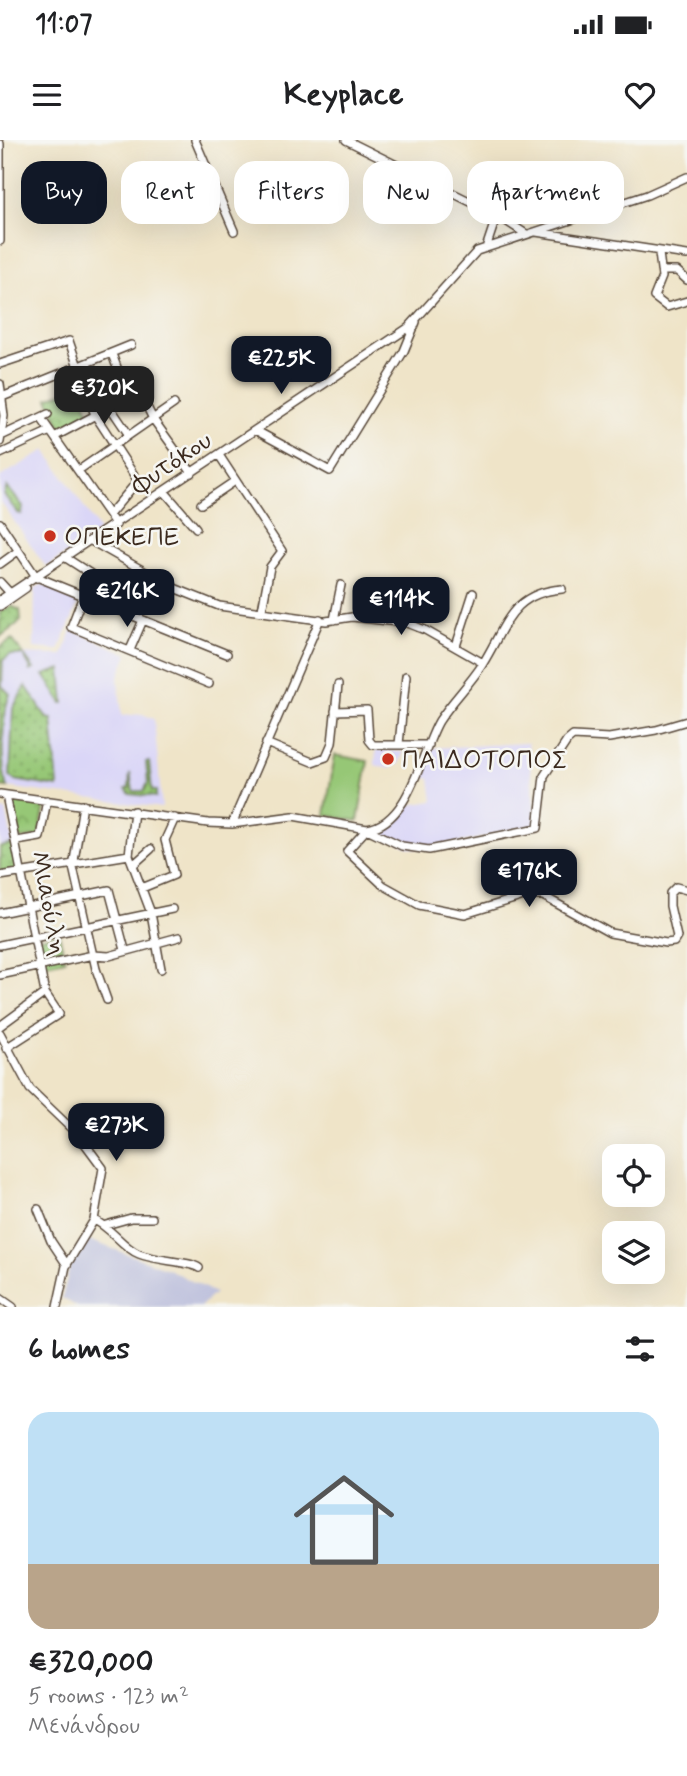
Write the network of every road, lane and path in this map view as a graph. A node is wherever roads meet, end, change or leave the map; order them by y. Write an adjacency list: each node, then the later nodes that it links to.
1 (195, 140): 8 (street)
2 (346, 140): 5 (street)
3 (0, 144): 10 (street)
4 (687, 177): 9 (street, Φυτόκου)
5 (467, 200)
6 (495, 224): 11 (street)
7 (514, 224): 9 (street)
8 (234, 231)
9 (530, 233): 11 (street, Φυτόκου); 12 (street)
10 (0, 242)
11 (487, 245): 17 (street, Φυτόκου)
12 (659, 253): 13 (street); 14 (street)
13 (687, 256)
14 (662, 271): 15 (street); 16 (street)
15 (687, 280)
16 (687, 301)
17 (416, 322): 32 (street, Φυτόκου); 32 (street)
18 (131, 345): 19 (street)
19 (112, 354): 21 (street); 26 (street)
20 (0, 364): 21 (street)
21 (78, 366): 25 (street); 29 (street)
22 (131, 375): 24 (street)
23 (0, 384): 25 (street)
24 (139, 392): 26 (street); 30 (street)
25 (2, 397): 31 (street)
26 (128, 397): 28 (street)
27 (174, 404): 30 (street)
28 (110, 407): 29 (street); 34 (street)
29 (95, 415): 33 (street); 37 (street)
30 (153, 419): 34 (street); 41 (street)
31 (2, 420): 35 (street)
32 (255, 430): 39 (street, Φυτόκου)
33 (53, 434): 35 (street); 38 (street); 40 (street)
34 (129, 435): 37 (street)
35 (1, 436): 36 (street)
36 (0, 442)
37 (113, 446): 40 (street); 45 (street)
38 (0, 454)
39 (219, 455): 41 (street, Φυτόκου); 42 (street)
40 (79, 470): 45 (street)
41 (192, 473): 43 (street, Φυτόκου)
42 (234, 481): 44 (street); 63 (street)
43 (164, 491): 47 (street, Φυτόκου); 48 (street)
44 (201, 504)
45 (109, 515): 47 (street)
46 (0, 523): 50 (street)
47 (116, 525): 49 (street, Φυτόκου)
48 (196, 528)
49 (90, 541): 51 (street, Φυτόκου); 63 (street)
50 (18, 551): 52 (street); 53 (street)
51 (66, 558): 53 (street, Φυτόκου); 61 (street)
52 (0, 564)
53 (37, 578): 57 (street, Φυτόκου); 59 (street); 62 (street, Φυτόκου)
54 (0, 582): 57 (street)
55 (341, 585): 66 (street)
56 (562, 589): 70 (street)
57 (10, 593): 60 (street, Φυτόκου)
58 (473, 593): 67 (street)
59 (83, 596): 65 (street); 68 (street)
60 (0, 600)
61 (147, 601)
62 (0, 606)
63 (262, 610): 64 (street)
64 (320, 619): 66 (street); 76 (street)
65 (143, 620): 68 (street); 69 (street)
66 (334, 620): 67 (street)
67 (456, 646): 70 (street)
68 (130, 650): 72 (street)
69 (227, 654)
70 (483, 663): 78 (street)
71 (405, 676): 77 (street)
72 (209, 684)
73 (338, 685): 74 (street)
74 (335, 711): 76 (street); 77 (street)
75 (687, 721): 85 (street)
76 (267, 743): 84 (street)
77 (399, 744): 78 (street)
78 (429, 746): 85 (street)
79 (3, 794): 80 (street); 86 (street, Μιαούλη)
80 (47, 800): 81 (street); 86 (street)
81 (83, 805): 82 (street); 89 (street)
82 (134, 811): 83 (street); 88 (street)
83 (175, 818): 84 (street); 93 (street)
84 (232, 824): 85 (street)
85 (367, 829): 94 (street)
86 (17, 841): 91 (street, Μιαούλη)
87 (151, 849): 90 (street)
88 (129, 855): 89 (street); 90 (street)
89 (73, 864): 91 (street); 95 (street)
90 (134, 865): 93 (street)
91 (24, 872): 92 (street); 96 (street, Μιαούλη)
92 (0, 876)
93 (142, 888): 98 (street)
94 (687, 890)
95 (79, 895): 96 (street); 100 (street); 101 (street)
96 (29, 907): 99 (street); 102 (street, Μιαούλη)
97 (172, 909): 98 (street)
98 (151, 912): 100 (street); 104 (street)
99 (0, 913)
100 (118, 920): 101 (street); 106 (street)
101 (86, 926): 102 (street); 107 (street)
102 (35, 936): 105 (street); 108 (street, Μιαούλη)
103 (179, 937): 104 (street)
104 (158, 942): 106 (street); 109 (street)
105 (0, 945)
106 (125, 950): 107 (street)
107 (93, 955): 108 (street); 112 (street)
108 (40, 967): 110 (street); 111 (street, Μιαούλη)
109 (161, 970)
110 (0, 975)
111 (44, 993): 113 (street); 115 (street, Μιαούλη)
112 (107, 1000)
113 (0, 1026)
114 (0, 1033): 115 (street)
115 (3, 1045): 118 (street)
116 (38, 1209): 120 (street)
117 (152, 1218): 119 (street)
118 (94, 1220): 119 (street); 120 (street)
119 (106, 1225): 121 (street)
120 (67, 1265): 124 (street)
121 (199, 1268)
122 (0, 1298): 123 (street)
123 (13, 1307)
124 (57, 1307)

